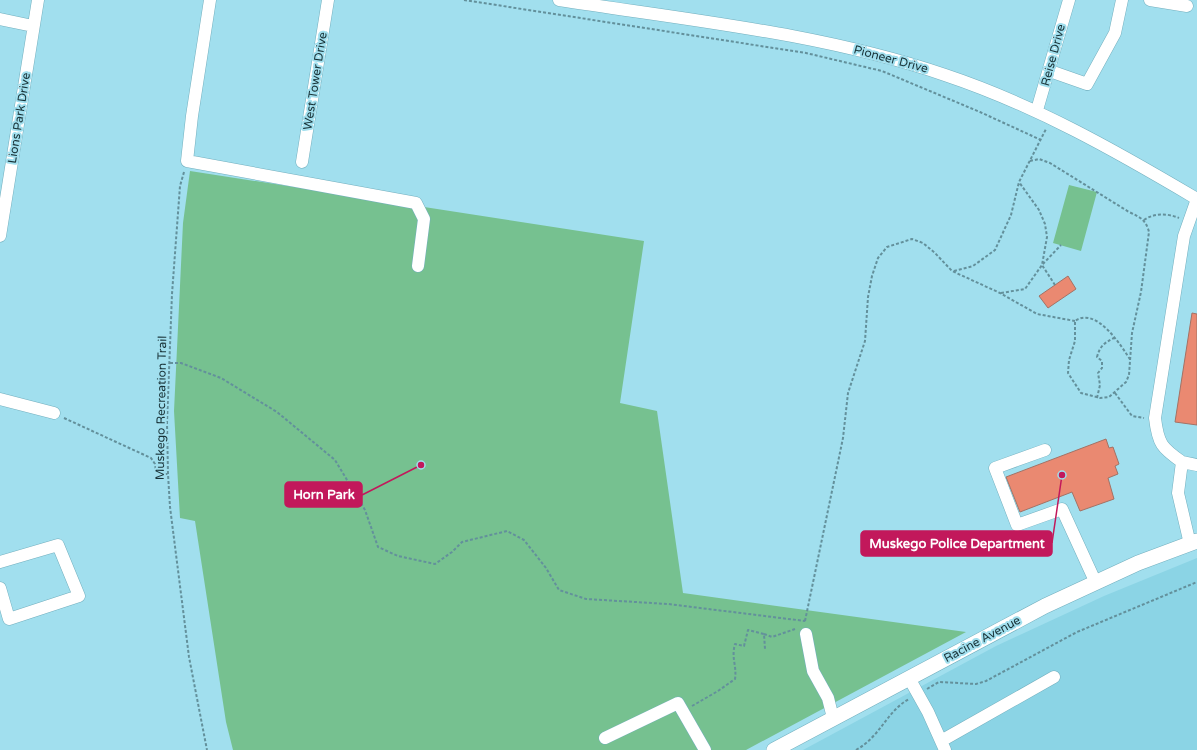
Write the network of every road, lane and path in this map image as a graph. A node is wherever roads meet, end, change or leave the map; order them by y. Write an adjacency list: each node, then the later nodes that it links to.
1 (38, 0): 12 (street, Lions Park Drive)
2 (210, 0): 17 (street)
3 (328, 0): 19 (street, West Tower Drive)
4 (464, 0): 16 (path)
5 (559, 0): 9 (street, Pioneer Drive)
6 (1069, 0): 13 (street, Reise Drive)
7 (1122, 0): 13 (street)
8 (1150, 0): 10 (street)
9 (585, 2): 14 (street, Pioneer Drive)
10 (1187, 6)
11 (0, 19): 12 (street)
12 (33, 26): 24 (street, Lions Park Drive)
13 (1050, 71): 14 (street, Reise Drive)
14 (1037, 110): 15 (street, Pioneer Drive)
15 (1050, 117): 16 (path); 21 (street, Pioneer Drive)
16 (1041, 140): 18 (path)
17 (187, 161): 27 (street); 34 (path, Muskego Recreation Trail)
18 (1030, 161): 20 (path); 22 (path)
19 (302, 162)
20 (1019, 182): 26 (path); 28 (path)
21 (1197, 199): 23 (street)
22 (1144, 220): 23 (path); 33 (path)
23 (1188, 221): 39 (street)
24 (0, 236)
25 (1061, 245): 26 (path)
26 (1042, 265): 29 (path); 30 (path)
27 (418, 266)
28 (952, 271): 30 (path); 49 (path)
29 (1055, 285)
30 (1000, 293): 31 (path)
31 (1075, 321): 32 (path); 36 (path)
32 (1114, 338): 33 (path); 36 (path)
33 (1130, 360): 35 (path)
34 (170, 363): 43 (path, Muskego Recreation Trail); 49 (path)
35 (1115, 392): 36 (path); 39 (path)
36 (1097, 398)
37 (0, 399): 38 (street)
38 (54, 413): 43 (path)
39 (1155, 418): 41 (street)
40 (1045, 450): 46 (street)
41 (1182, 462): 42 (street); 44 (street)
42 (1197, 465)
43 (168, 474): 61 (path, Muskego Recreation Trail)
44 (1194, 543): 46 (main road, Racine Avenue)
45 (0, 562): 48 (street)
46 (1095, 582): 54 (main road, Racine Avenue)
47 (1197, 582): 55 (path)
48 (0, 588)
49 (805, 622): 50 (path)
50 (806, 630): 51 (path); 58 (street)
51 (764, 634): 52 (path); 57 (path)
52 (765, 649)
53 (1054, 677): 60 (street)
54 (909, 678): 58 (main road, Racine Avenue); 60 (street)
55 (939, 682)
56 (904, 702): 64 (path)
57 (683, 711): 59 (street); 62 (street)
58 (833, 718): 63 (main road, Racine Avenue)
59 (605, 738)
60 (943, 745)
61 (207, 750)
62 (704, 750)
63 (774, 750)
64 (856, 750)

